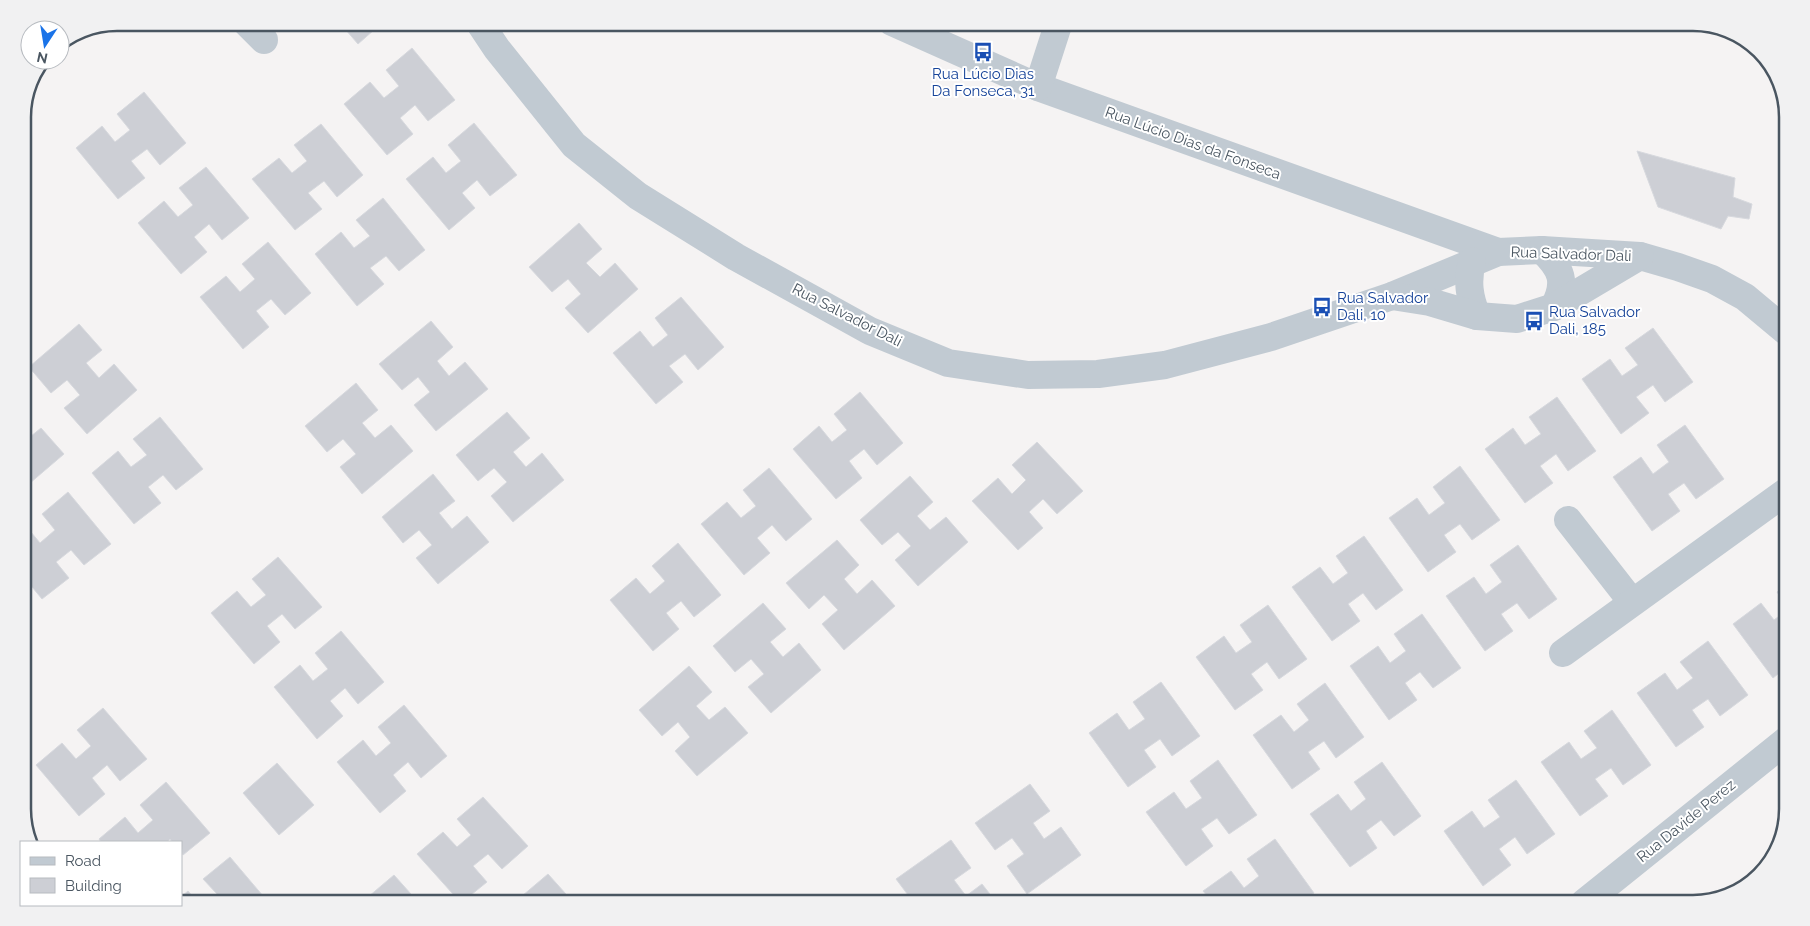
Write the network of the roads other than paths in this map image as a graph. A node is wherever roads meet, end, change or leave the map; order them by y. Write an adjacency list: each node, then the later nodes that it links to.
1 (484, 31): 9 (street, Rua Salvador Dali)
2 (912, 31): 4 (street, Rua Lúcio Dias da Fonseca)
3 (1056, 31): 4 (street)
4 (1038, 87): 6 (street, Rua Lúcio Dias da Fonseca)
5 (1542, 250): 6 (street, Rua Salvador Dali); 7 (street, Rua Salvador Dali); 10 (street)
6 (1498, 252): 8 (street, Rua Salvador Dali)
7 (1640, 256): 10 (street, Rua Salvador Dali); 12 (street, Rua Salvador Dali)
8 (1472, 261): 9 (street, Rua Salvador Dali); 11 (street)
9 (1392, 296): 11 (street, Rua Salvador Dali)
10 (1554, 308): 11 (street, Rua Salvador Dali)
11 (1477, 316)
12 (1779, 325)
13 (1779, 497): 15 (street)
14 (1568, 520): 15 (street)
15 (1632, 602): 16 (street)
16 (1563, 653)
17 (1779, 747): 18 (street, Rua Davide Perez)
18 (1595, 895)

